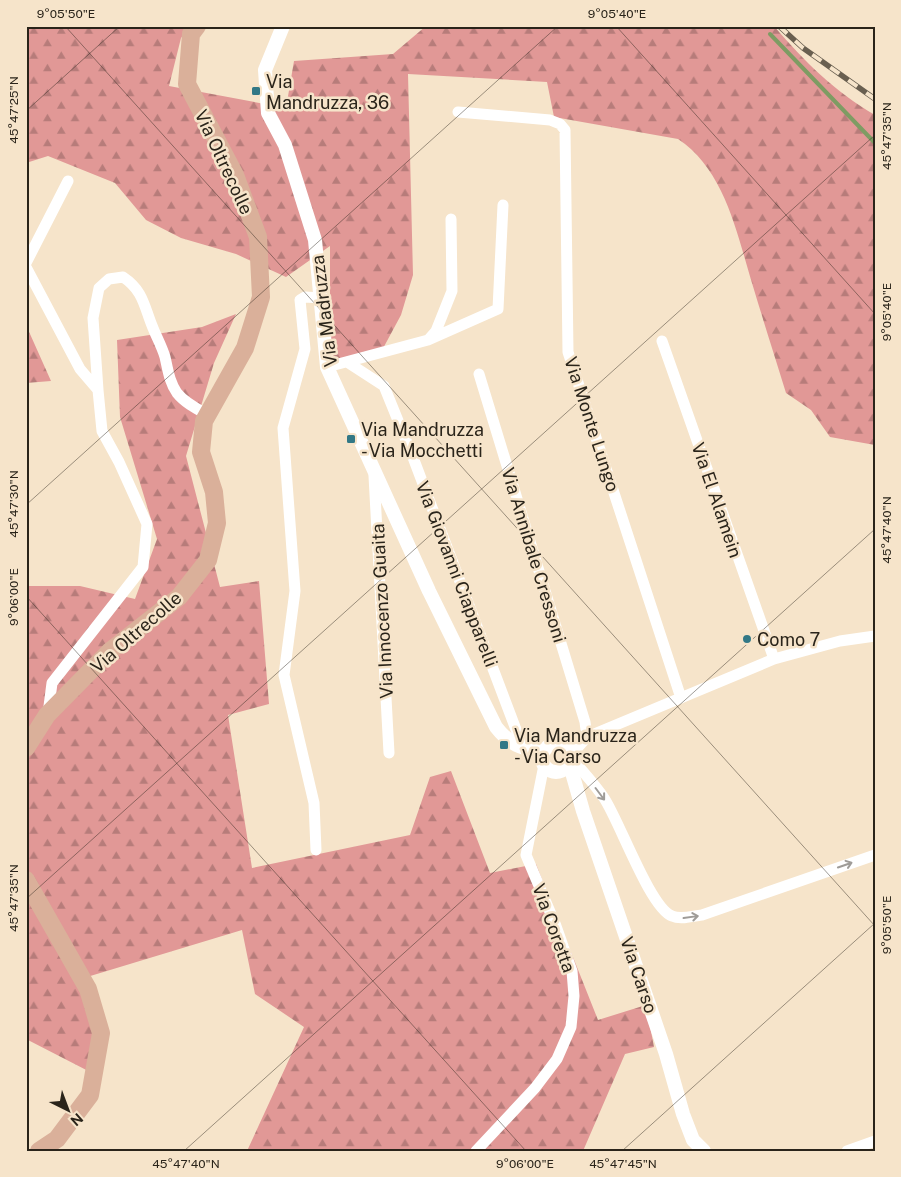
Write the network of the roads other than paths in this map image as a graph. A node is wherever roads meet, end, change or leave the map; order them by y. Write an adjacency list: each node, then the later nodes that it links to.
1 (197, 26): 16 (main road, Via Oltrecolle)
2 (283, 26): 9 (street, Via Madruzza)
3 (458, 112): 20 (street, Via Monte Lungo)
4 (68, 181): 7 (street)
5 (503, 205): 10 (street)
6 (451, 219): 10 (street)
7 (26, 263)
8 (26, 268): 15 (street)
9 (321, 298): 13 (street, Via Madruzza); 29 (street)
10 (428, 340): 12 (street)
11 (662, 341): 19 (street, Via El Alamein)
12 (347, 362): 13 (street); 24 (street, Via Giovanni Ciapparelli)
13 (327, 367): 17 (street, Via Madruzza)
14 (479, 374): 22 (street, Via Annibale Cressoni)
15 (98, 390): 16 (street); 21 (street)
16 (208, 415): 21 (main road, Via Oltrecolle)
17 (374, 469): 24 (street, Via Madruzza); 25 (street, Via Innocenzo Guaita)
18 (875, 636): 19 (street)
19 (774, 658): 20 (street)
20 (680, 698): 22 (street)
21 (48, 716): 23 (main road, Via Oltrecolle)
22 (587, 737): 26 (street)
23 (26, 748)
24 (523, 748): 27 (street, Via Madruzza)
25 (389, 753)
26 (568, 755): 27 (street); 27 (street); 28 (street, Via Carso); 30 (street, one-way to 30)
27 (547, 763): 28 (street, Via Carso); 34 (street, Via Coretta)
28 (578, 796): 35 (street, Via Carso)
29 (316, 850)
30 (875, 855)
31 (26, 880): 33 (main road)
32 (875, 1141): 36 (street)
33 (39, 1151)
34 (476, 1151)
35 (704, 1151)
36 (847, 1151)

